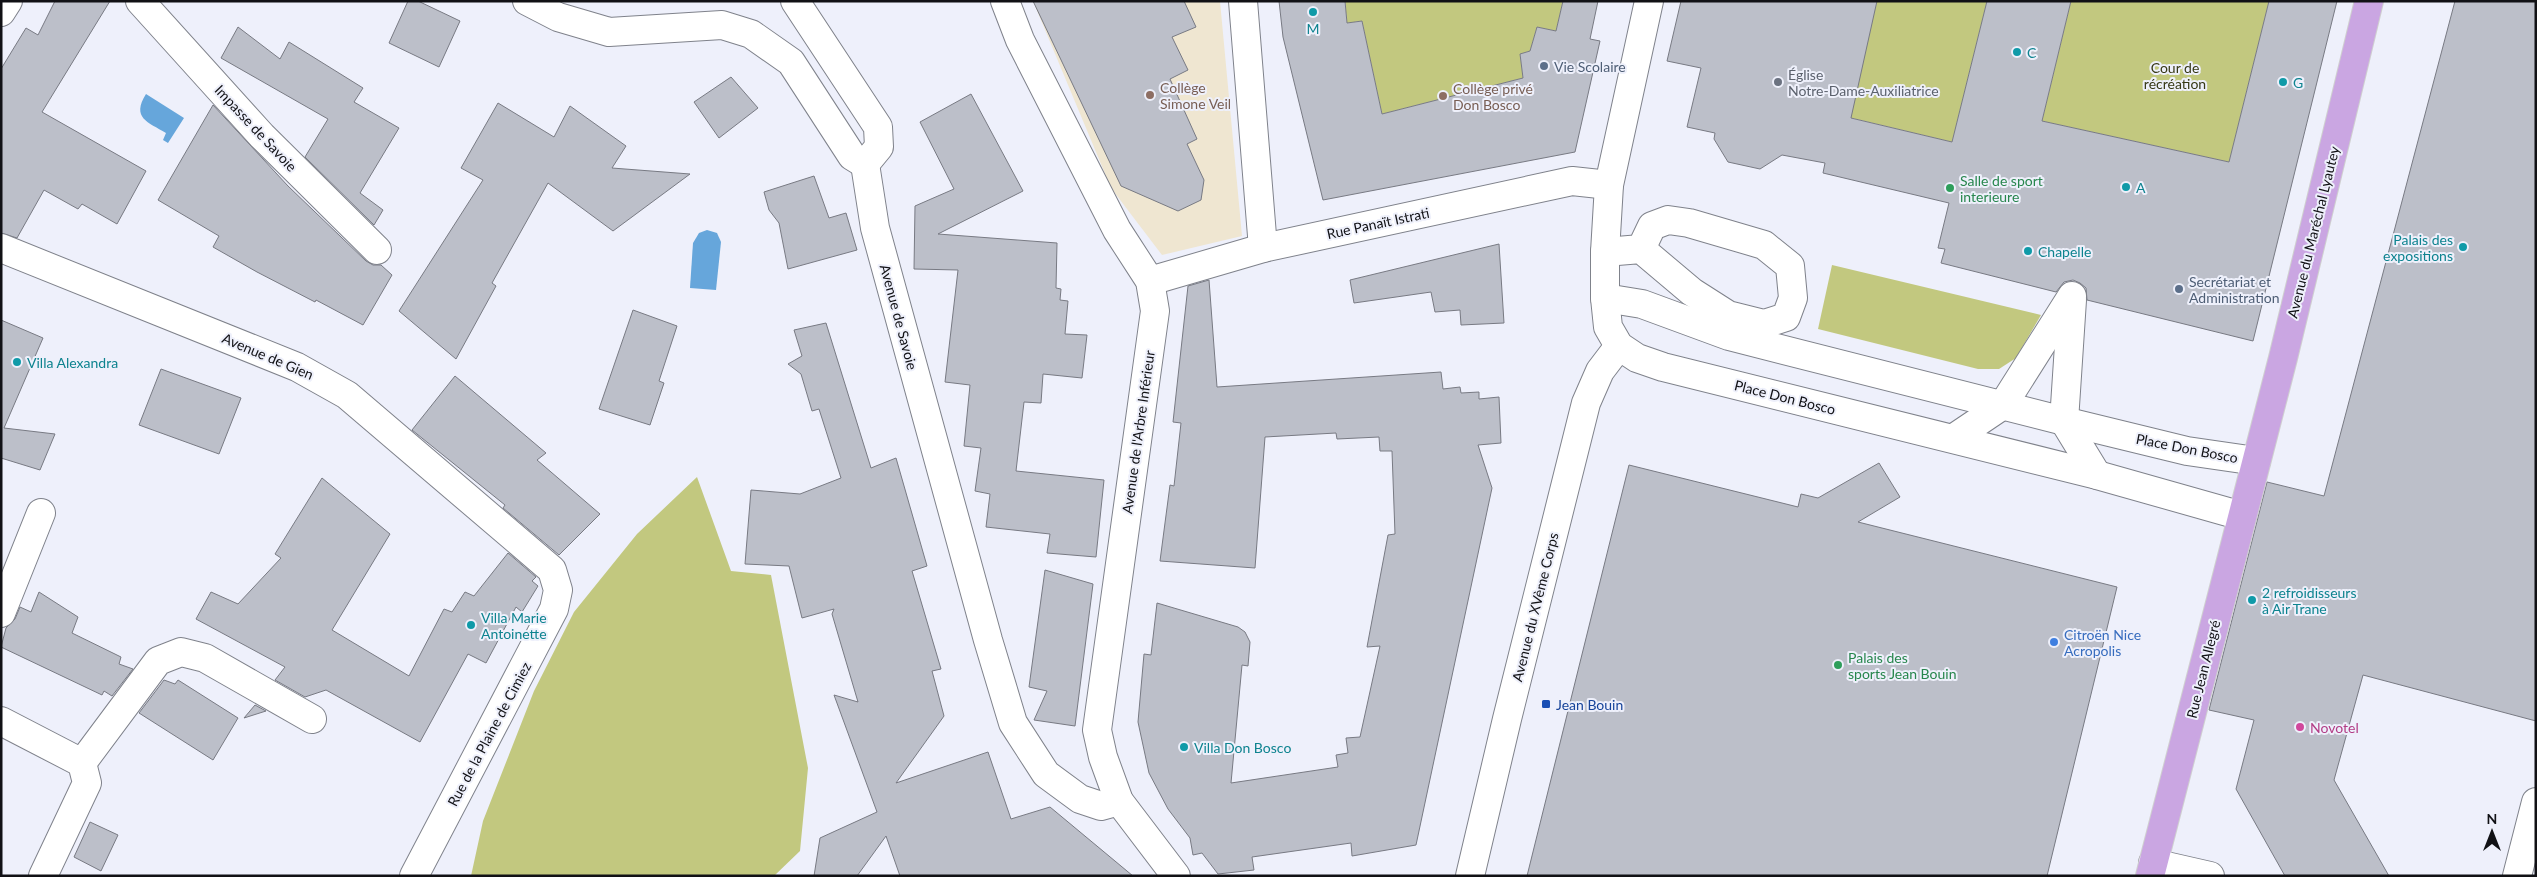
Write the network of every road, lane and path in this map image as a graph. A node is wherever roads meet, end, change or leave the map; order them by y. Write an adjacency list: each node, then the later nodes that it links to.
1 (8, 1): 9 (street)
2 (140, 1): 15 (street, Impasse de Savoie)
3 (527, 1): 10 (street)
4 (795, 1): 10 (street)
5 (1005, 1): 17 (street, Avenue de l'Arbre Inférieur)
6 (1243, 1): 13 (street)
7 (1649, 1): 11 (street)
8 (2369, 1): 23 (main road, Avenue du Maréchal Lyautey)
9 (1, 12)
10 (866, 164): 32 (street, Avenue de Savoie)
11 (1609, 185): 13 (street, Rue Panaït Istrati); 16 (street)
12 (1, 248): 27 (street, Avenue de Gien)
13 (1263, 248): 17 (street, Rue Panaït Istrati)
14 (1641, 249): 14 (street); 16 (street)
15 (377, 250)
16 (1605, 252): 18 (street)
17 (1150, 281): 32 (street, Avenue de l'Arbre Inférieur)
18 (1605, 298): 19 (street); 20 (street, Place Don Bosco)
19 (1619, 346): 22 (street, Place Don Bosco); 38 (street, Avenue du XVème Corps)
20 (2003, 405): 21 (street, Place Don Bosco); 21 (street); 22 (street)
21 (2064, 421): 23 (street, Place Don Bosco); 24 (street)
22 (1954, 438): 24 (street, Place Don Bosco)
23 (2256, 461): 26 (main road, Rue Jean Allegré)
24 (2097, 475): 26 (street, Place Don Bosco)
25 (41, 513): 28 (street)
26 (2242, 516): 34 (main road, Rue Jean Allegré)
27 (558, 590): 36 (street, Rue de la Plaine de Cimiez)
28 (1, 613)
29 (312, 719): 31 (street)
30 (1, 721): 31 (street)
31 (82, 763): 35 (street)
32 (1119, 801): 37 (street, Avenue de l'Arbre Inférieur)
33 (2536, 802): 40 (street)
34 (2152, 870): 39 (street)
35 (43, 876)
36 (414, 876)
37 (1176, 876)
38 (1470, 876)
39 (2210, 876)
40 (2517, 876)

